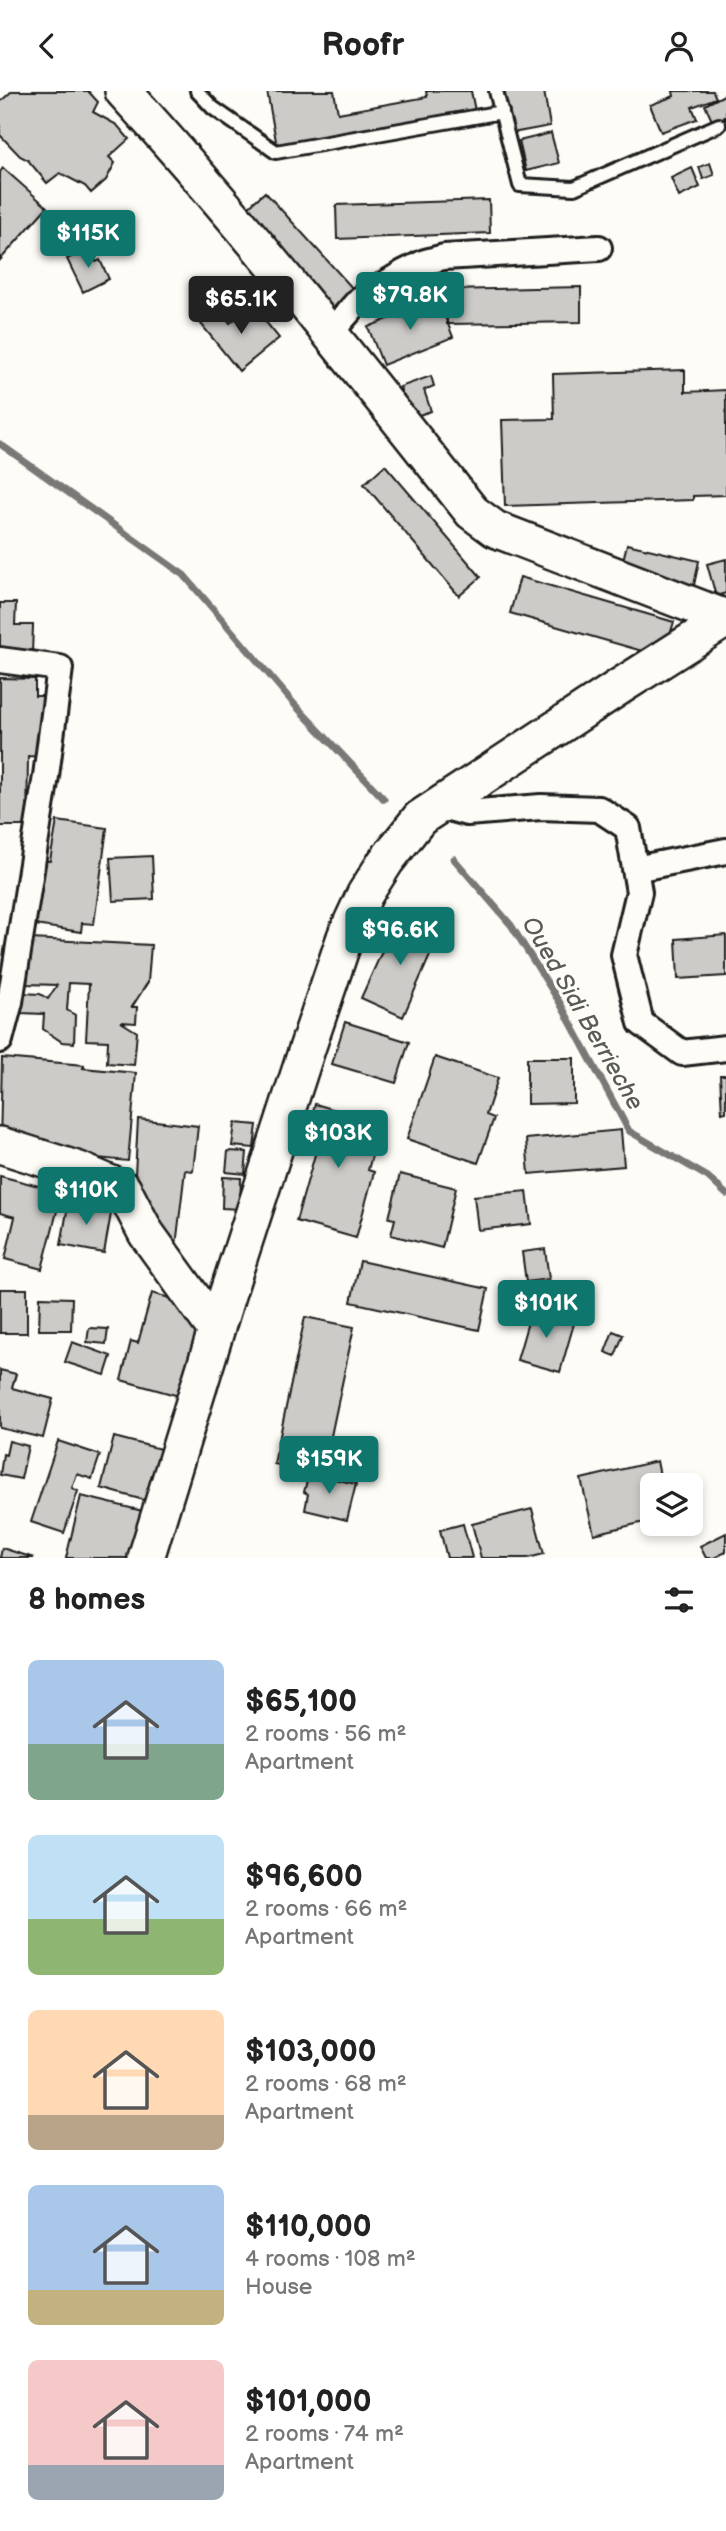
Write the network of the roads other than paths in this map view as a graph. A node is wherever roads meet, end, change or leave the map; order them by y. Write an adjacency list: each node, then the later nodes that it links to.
1 (123, 91): 7 (street)
2 (197, 91): 4 (lane)
3 (496, 91): 4 (lane)
4 (502, 113): 5 (lane)
5 (719, 125)
6 (599, 248): 7 (street)
7 (330, 333): 8 (street)
8 (726, 619): 10 (street)
9 (0, 660): 13 (street)
10 (438, 805): 12 (street); 16 (street)
11 (726, 851): 12 (street)
12 (635, 869): 14 (street)
13 (0, 1039)
14 (726, 1048)
15 (0, 1145): 16 (street)
16 (216, 1330): 17 (street)
17 (154, 1552)

